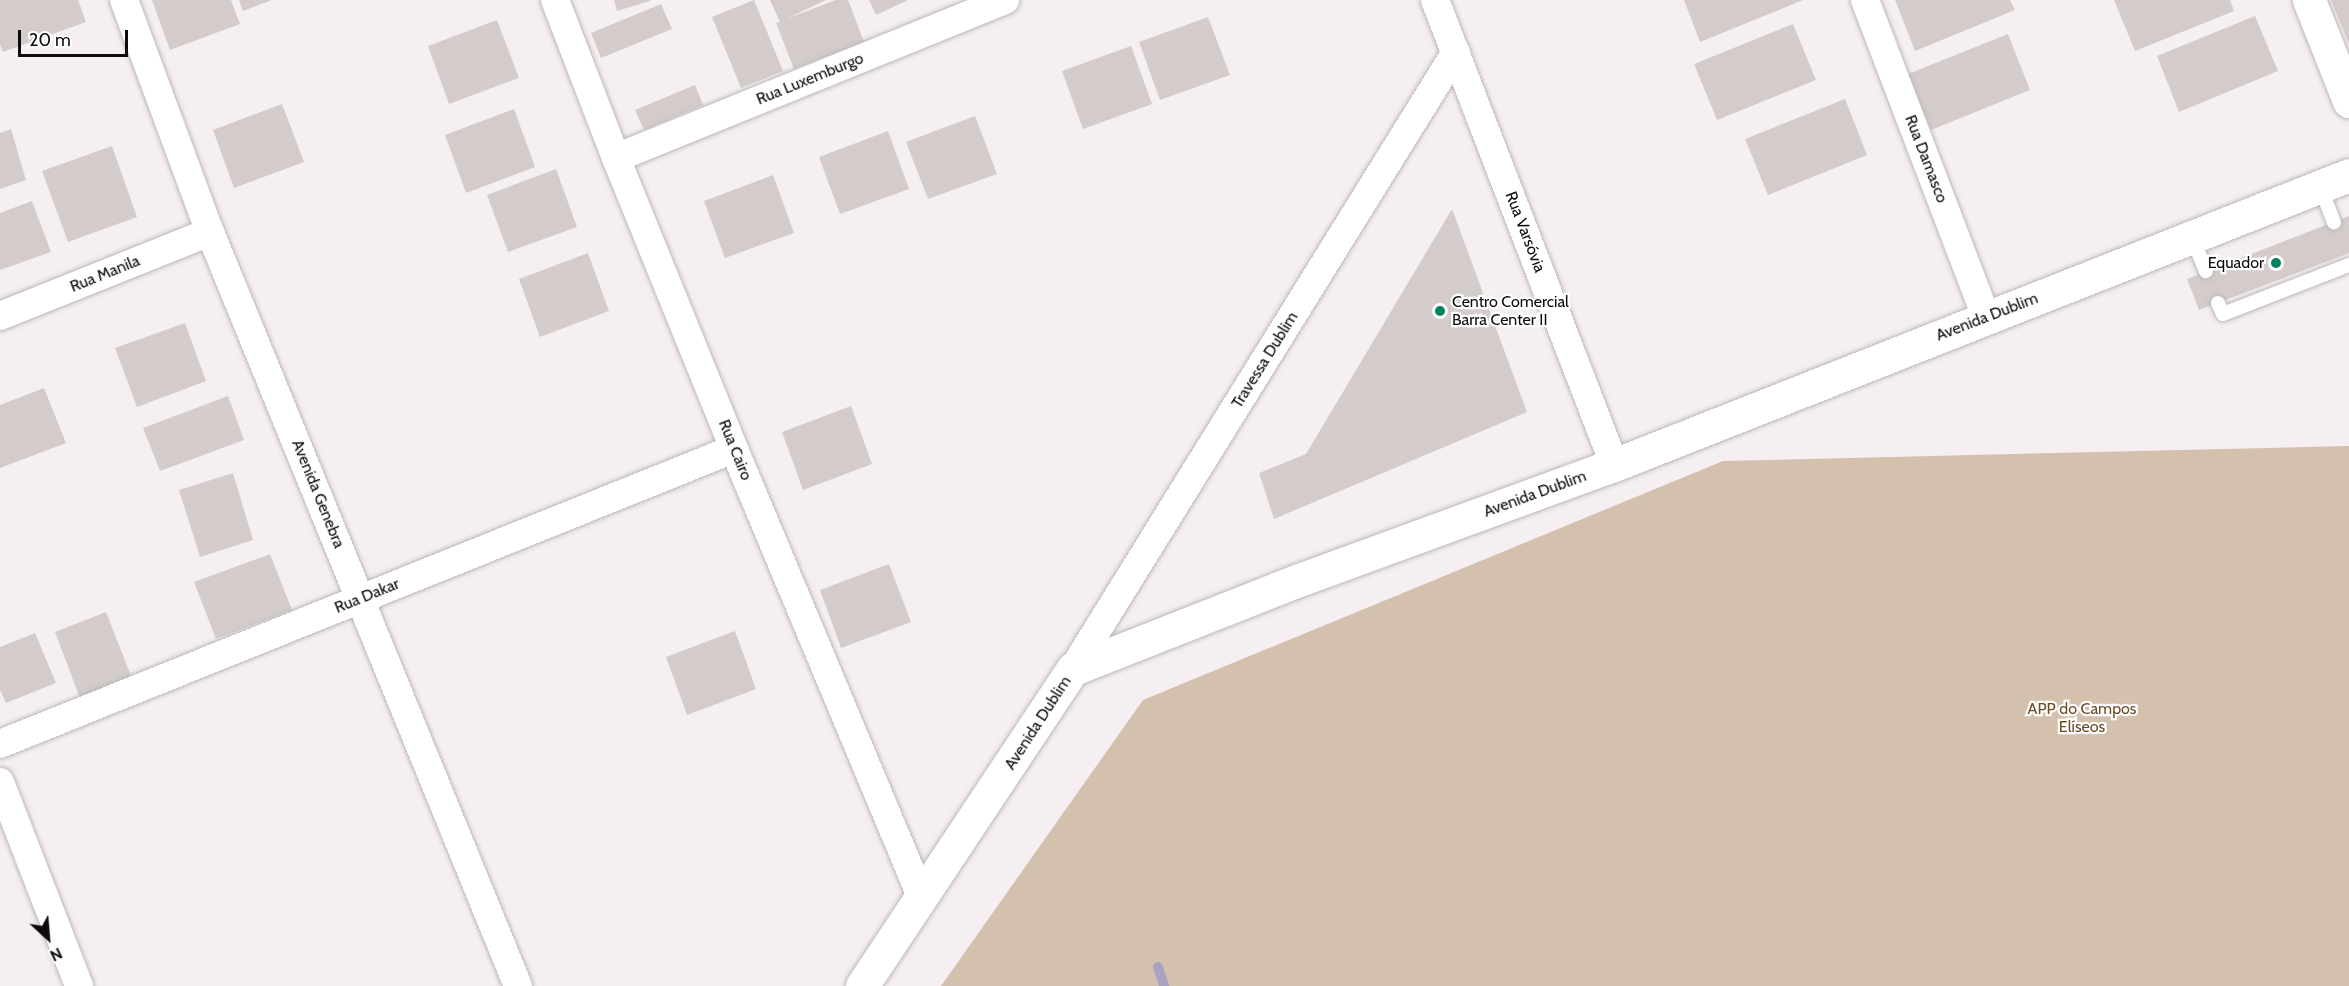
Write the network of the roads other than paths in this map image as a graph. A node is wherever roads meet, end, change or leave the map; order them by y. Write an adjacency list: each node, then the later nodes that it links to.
1 (124, 0): 12 (street, Avenida Genebra)
2 (555, 0): 9 (street, Rua Cairo)
3 (1005, 0): 9 (street, Rua Luxemburgo)
4 (1435, 0): 7 (street, Rua Varsóvia)
5 (1865, 0): 18 (street, Rua Damasco)
6 (2309, 0): 8 (street)
7 (1456, 52): 20 (street, Rua Varsóvia); 22 (street, Travessa Dublim)
8 (2349, 101)
9 (616, 158): 19 (street, Rua Cairo)
10 (2335, 180): 11 (lane); 13 (street, Avenida Dublim)
11 (2334, 222)
12 (210, 232): 17 (street, Rua Manila); 21 (street, Avenida Genebra)
13 (2192, 237): 15 (lane); 18 (street, Avenida Dublim)
14 (2348, 261): 16 (lane)
15 (2206, 271)
16 (2218, 303)
17 (0, 316)
18 (1986, 317): 20 (street, Avenida Dublim)
19 (734, 449): 21 (street, Rua Dakar); 25 (street, Rua Cairo)
20 (1614, 465): 22 (street, Avenida Dublim)
21 (362, 598): 23 (street, Rua Dakar); 27 (street, Avenida Genebra)
22 (1073, 669): 25 (street, Avenida Dublim)
23 (0, 744)
24 (0, 782): 26 (street)
25 (922, 898): 28 (street, Avenida Dublim)
26 (79, 986)
27 (518, 986)
28 (862, 986)

